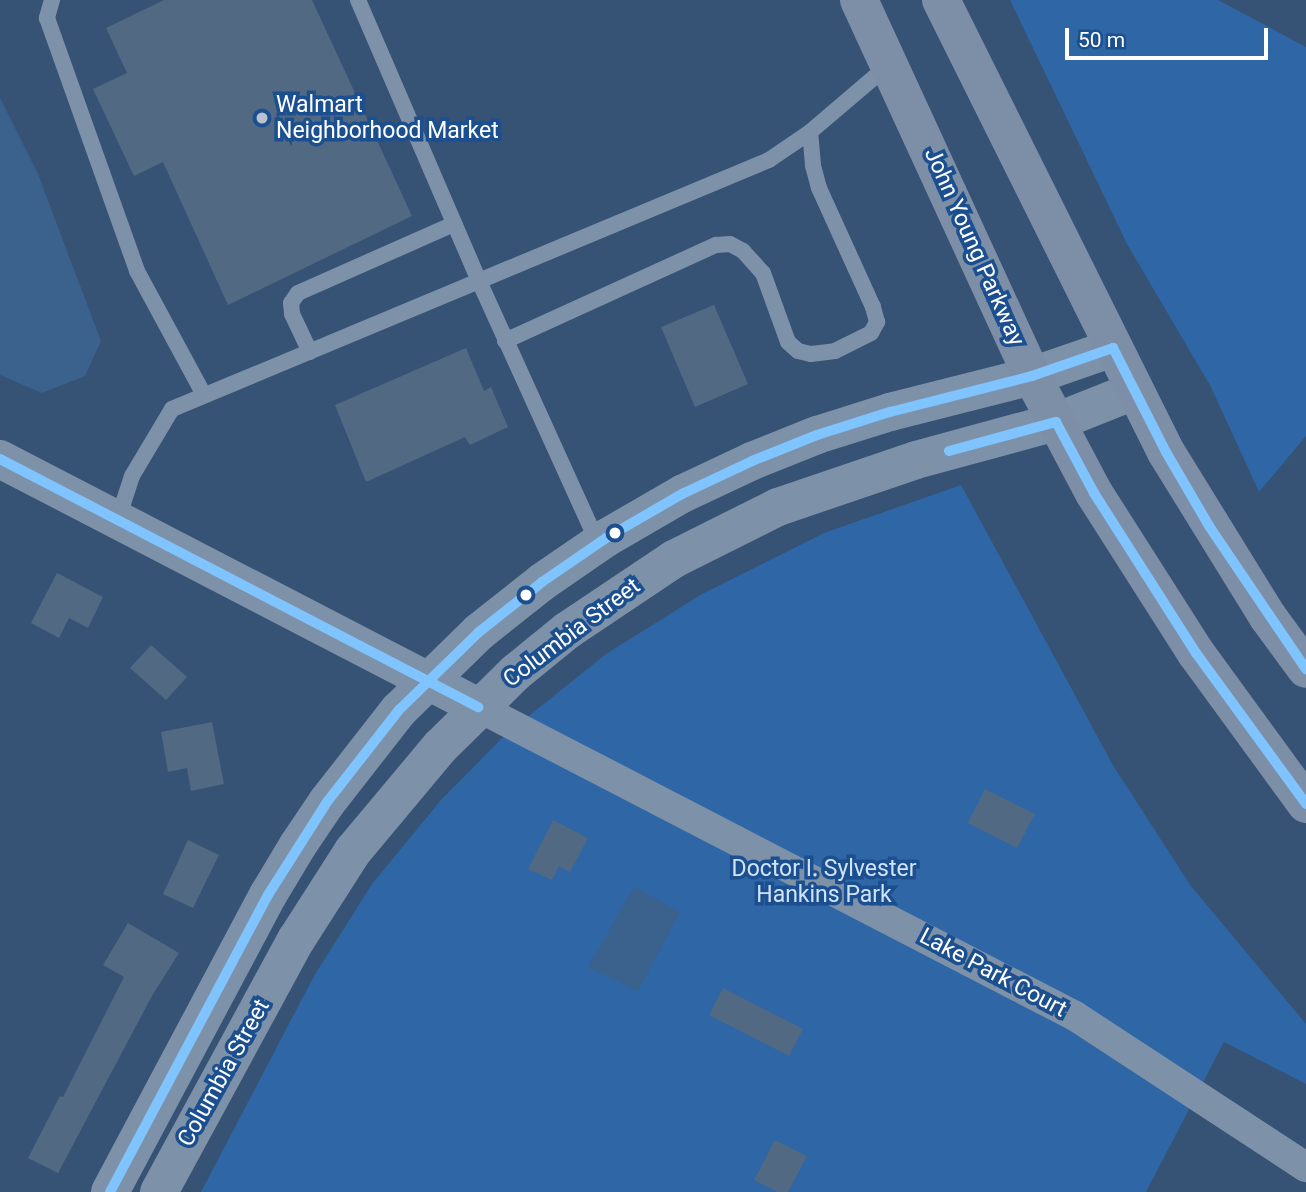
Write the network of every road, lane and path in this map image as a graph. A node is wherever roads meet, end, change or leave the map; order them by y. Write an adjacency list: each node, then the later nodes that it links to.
1 (52, 0): 14 (lane)
2 (358, 0): 7 (lane)
3 (859, 0): 5 (main road, John Young Parkway)
4 (941, 0): 10 (main road)
5 (890, 64): 6 (lane); 12 (main road, John Young Parkway)
6 (810, 132): 8 (lane); 9 (lane)
7 (454, 224): 8 (lane); 11 (lane)
8 (479, 281): 9 (lane); 11 (lane)
9 (505, 341): 18 (lane)
10 (1113, 348): 12 (street, Columbia Street); 13 (main road)
11 (310, 352): 14 (lane)
12 (1032, 376): 15 (main road, John Young Parkway); 18 (street, Columbia Street)
13 (1134, 391): 15 (street, Columbia Street); 19 (main road)
14 (204, 395): 17 (lane)
15 (1056, 422): 21 (street, Columbia Street); 22 (main road, John Young Parkway)
16 (0, 458): 17 (street)
17 (118, 519): 20 (street)
18 (598, 543): 20 (street, Columbia Street)
19 (1306, 669)
20 (428, 680): 21 (street); 24 (street, Columbia Street)
21 (478, 707): 23 (street, Lake Park Court); 25 (street, Columbia Street)
22 (1306, 804)
23 (1306, 1167)
24 (110, 1192)
25 (159, 1192)

